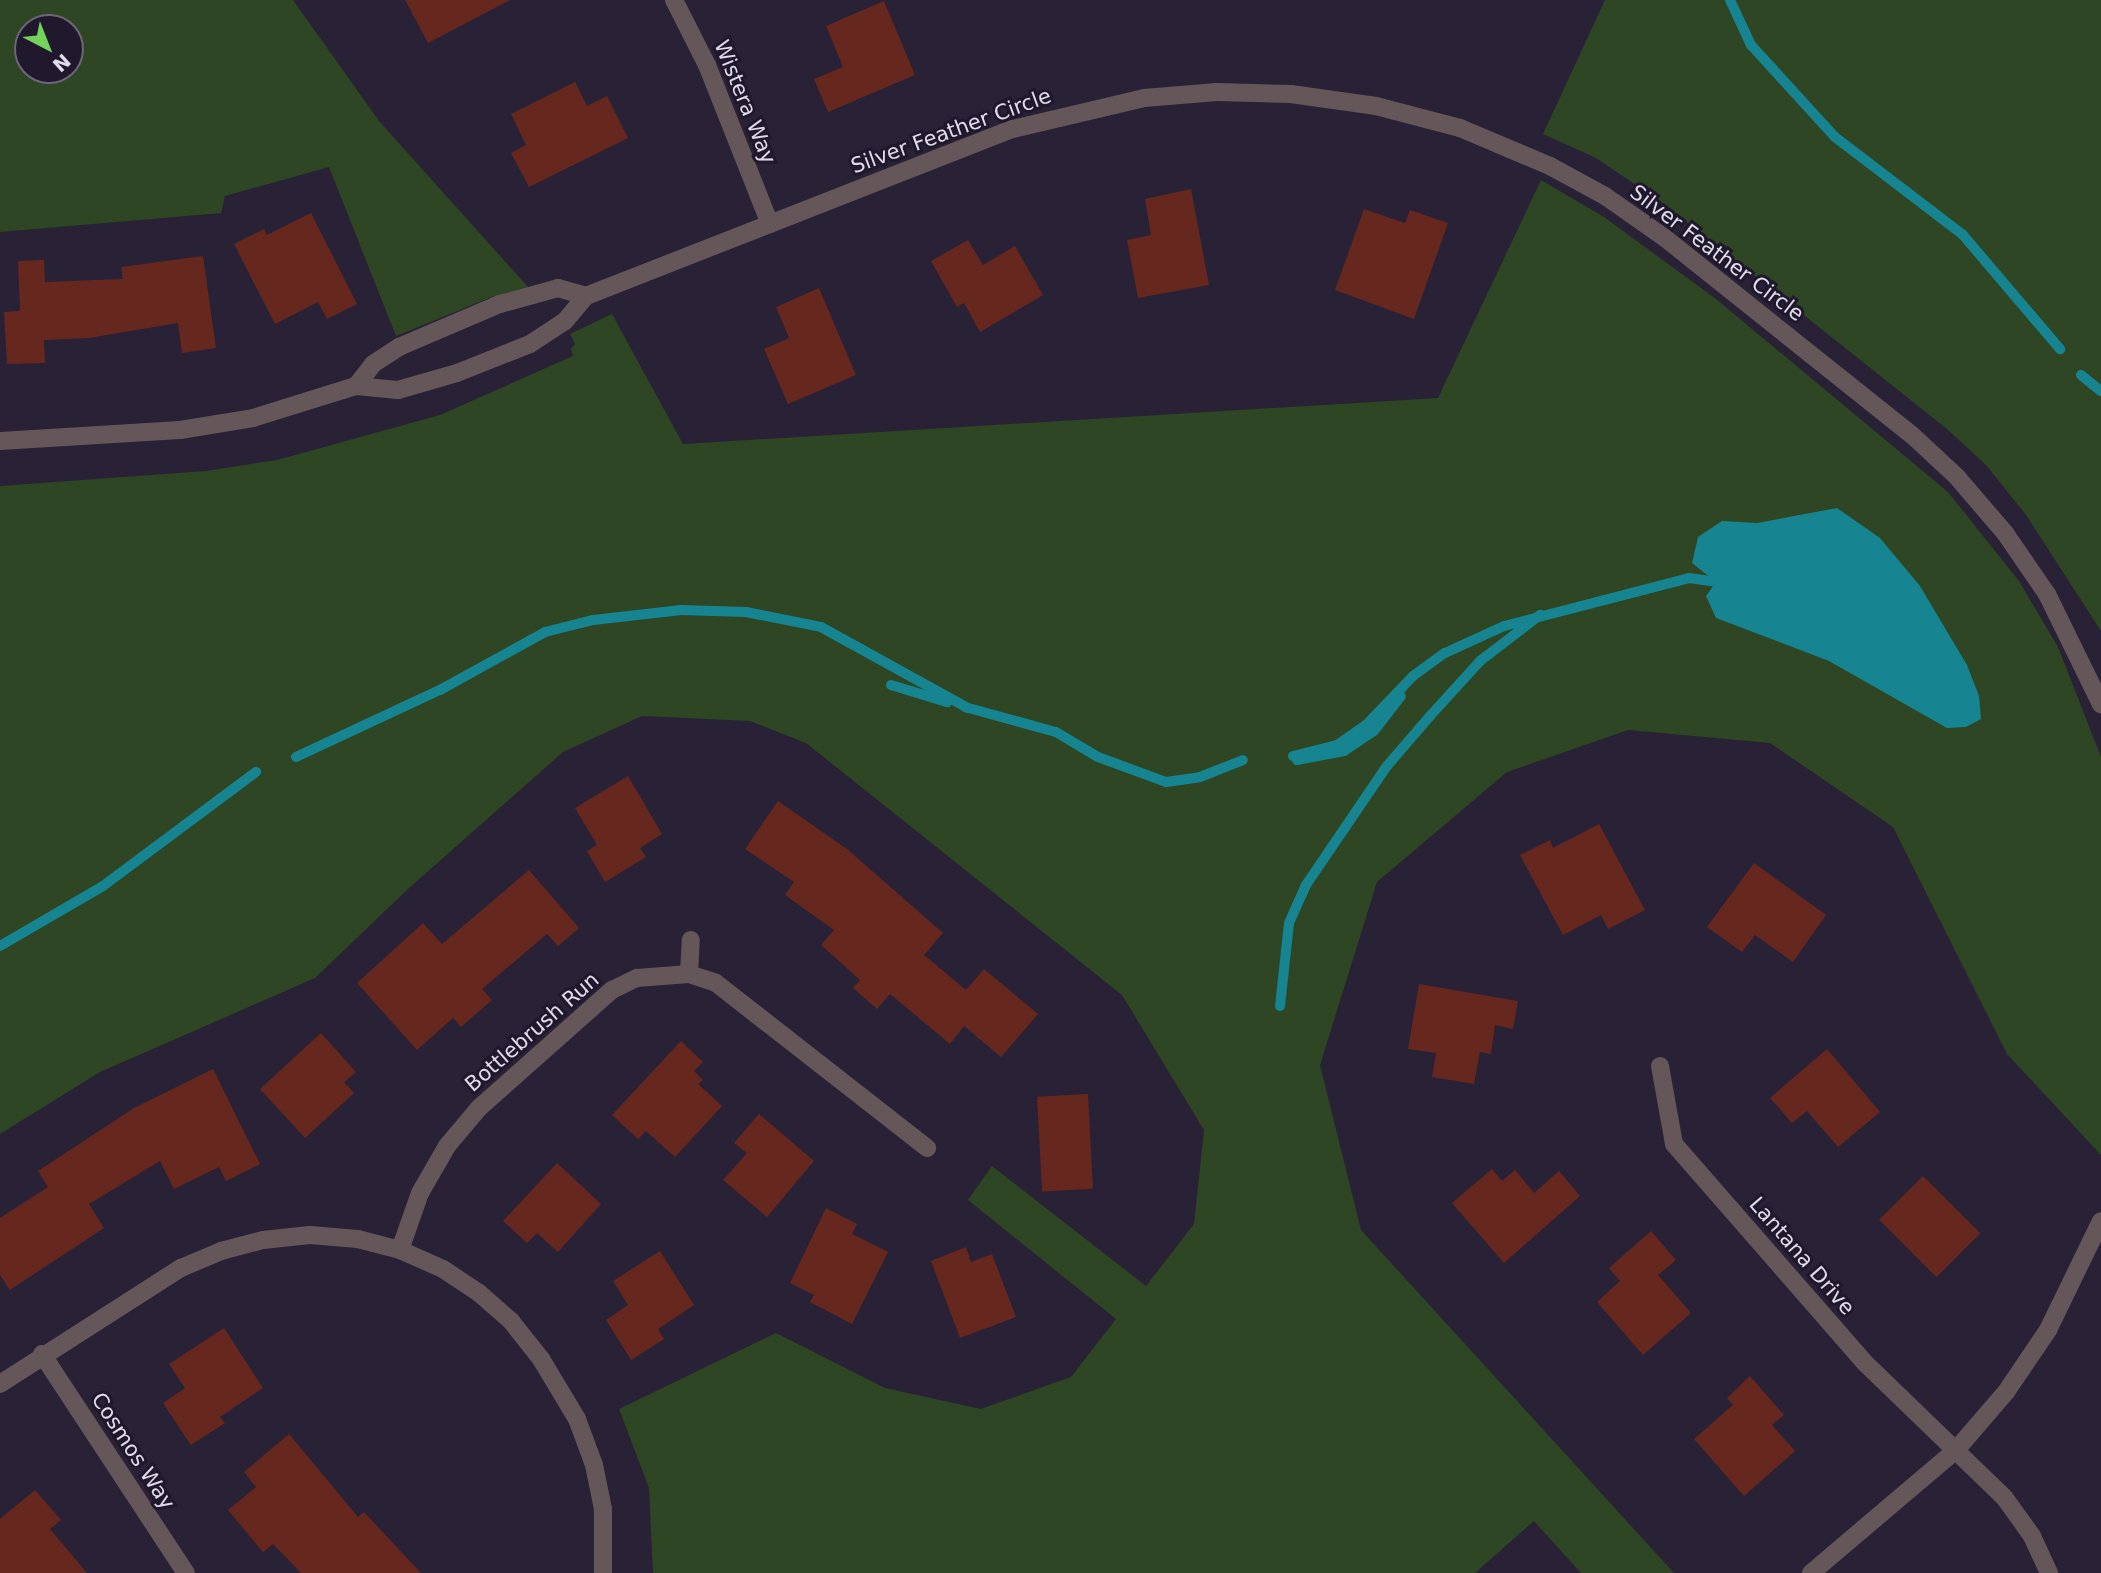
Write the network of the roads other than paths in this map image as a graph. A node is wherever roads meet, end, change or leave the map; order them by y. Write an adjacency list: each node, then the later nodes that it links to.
1 (674, 0): 2 (street, Wistera Way)
2 (770, 224): 3 (street, Silver Feather Circle); 6 (street, Silver Feather Circle)
3 (586, 296): 4 (street, Silver Feather Circle); 4 (street)
4 (356, 386): 5 (street, Silver Feather Circle)
5 (0, 441)
6 (2101, 704)
7 (691, 940): 8 (street)
8 (689, 974): 10 (street, Bottlebrush Run); 12 (street, Bottlebrush Run)
9 (1660, 1066): 15 (street, Lantana Drive)
10 (927, 1148)
11 (2101, 1221): 15 (street)
12 (400, 1250): 13 (street); 17 (street)
13 (42, 1354): 14 (street); 16 (street, Cosmos Way)
14 (0, 1384)
15 (1956, 1450): 18 (street); 19 (street, Lantana Drive)
16 (186, 1573)
17 (603, 1573)
18 (1811, 1573)
19 (2049, 1573)

